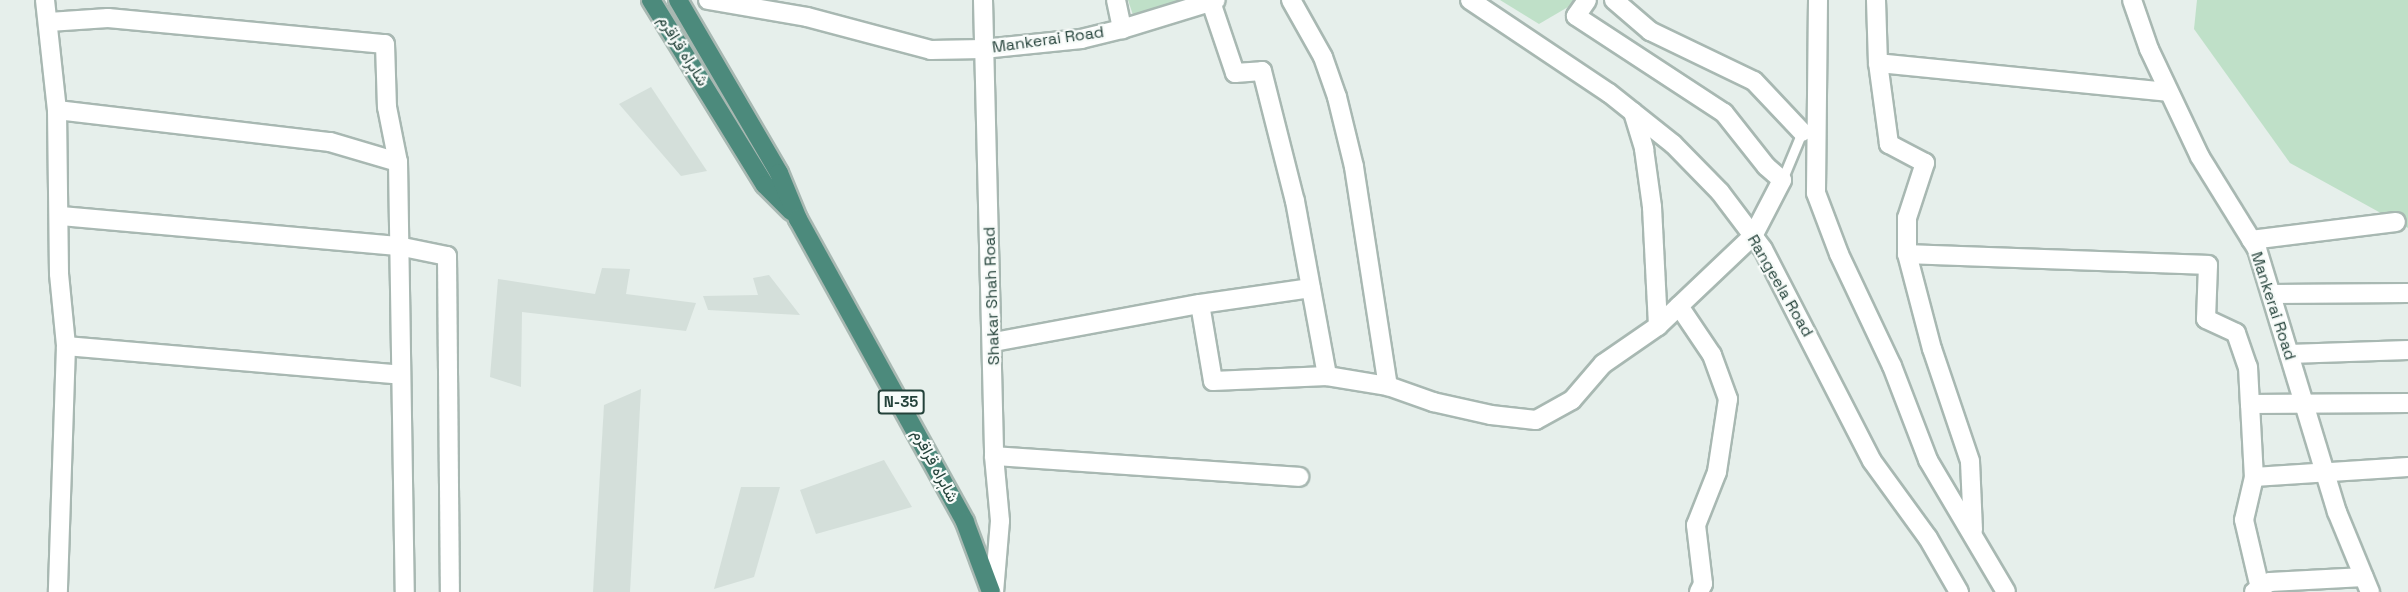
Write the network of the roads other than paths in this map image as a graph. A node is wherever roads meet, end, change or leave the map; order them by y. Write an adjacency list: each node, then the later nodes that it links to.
1 (45, 0): 15 (street)
2 (651, 0): 26 (highway, شاہراہ قراقرم / N-35)
3 (678, 0): 26 (highway, شاہراہ قراقرم / N-35)
4 (708, 0): 17 (street, Mankerai Road)
5 (983, 0): 17 (street, Shakar Shah Road)
6 (1116, 0): 16 (street)
7 (1291, 0): 44 (street)
8 (1470, 0): 21 (street, Rangeela Road)
9 (1587, 0): 24 (street)
10 (1614, 0): 22 (street)
11 (1818, 0): 53 (street)
12 (1876, 0): 18 (street)
13 (2132, 0): 19 (street, Mankerai Road)
14 (1213, 1): 16 (street, Mankerai Road); 32 (street)
15 (49, 22): 20 (street); 23 (street)
16 (1122, 29): 17 (street, Mankerai Road)
17 (982, 49): 38 (street, Shakar Shah Road)
18 (1878, 63): 19 (street); 31 (street)
19 (2169, 92): 29 (street, Mankerai Road)
20 (57, 110): 23 (street); 25 (street)
21 (1633, 112): 28 (street, Rangeela Road); 37 (street)
22 (1802, 132): 24 (lane)
23 (398, 162): 30 (street)
24 (1782, 180): 28 (street)
25 (61, 216): 30 (street); 39 (street)
26 (798, 219): 59 (highway, شاہراہ قراقرم / N-35)
27 (2396, 222): 29 (street)
28 (1753, 236): 36 (street); 61 (street, Rangeela Road)
29 (2251, 240): 34 (street, Mankerai Road)
30 (398, 246): 42 (street); 58 (street)
31 (1907, 254): 46 (street); 53 (street)
32 (1311, 288): 35 (street); 43 (street)
33 (2408, 293): 34 (street)
34 (2272, 294): 41 (street, Mankerai Road)
35 (1200, 304): 38 (street); 43 (street)
36 (1679, 306): 37 (street); 60 (street)
37 (1658, 326): 44 (street)
38 (994, 342): 48 (street, Shakar Shah Road)
39 (66, 346): 42 (street); 56 (street)
40 (2408, 350): 41 (street)
41 (2289, 354): 47 (street, Mankerai Road)
42 (401, 375): 57 (street)
43 (1327, 376): 44 (street)
44 (1388, 386)
45 (2408, 403): 47 (street)
46 (2250, 404): 47 (street); 52 (street)
47 (2304, 406): 50 (street, Mankerai Road)
48 (994, 456): 51 (street); 59 (street, Shakar Shah Road)
49 (2408, 467): 50 (street)
50 (2325, 473): 52 (street); 54 (street, Mankerai Road)
51 (1299, 477)
52 (2254, 477): 55 (street)
53 (1973, 530): 62 (street)
54 (2367, 584): 55 (street)
55 (2257, 590)
56 (58, 592)
57 (405, 592)
58 (450, 592)
59 (993, 592)
60 (1699, 592)
61 (1959, 592)
62 (2006, 592)

